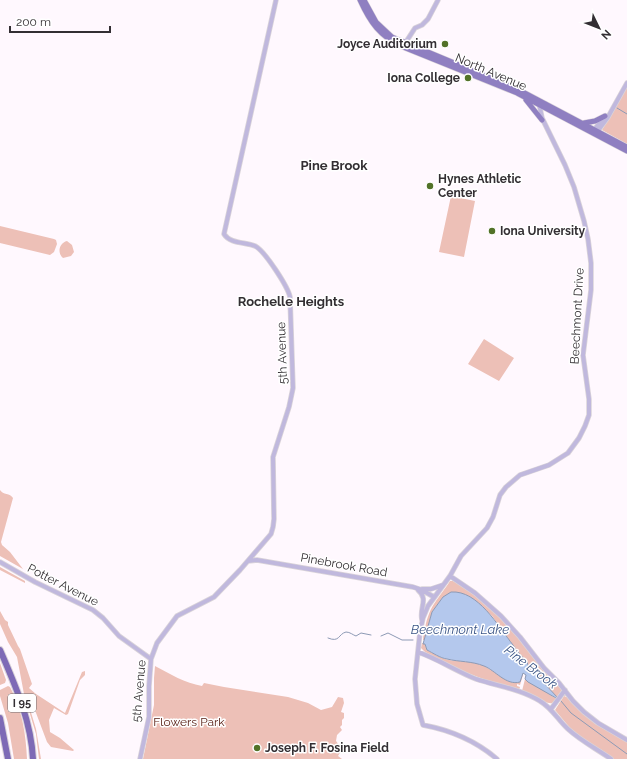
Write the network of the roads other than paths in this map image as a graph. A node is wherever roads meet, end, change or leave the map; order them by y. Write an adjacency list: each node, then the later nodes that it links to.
1 (276, 0): 15 (street, 5th Avenue)
2 (360, 0): 5 (main road, North Avenue)
3 (364, 0): 5 (main road, North Avenue)
4 (438, 0): 5 (street)
5 (404, 45): 7 (main road, North Avenue); 8 (main road, North Avenue)
6 (627, 84): 9 (street)
7 (521, 95): 8 (main road, North Avenue); 10 (main road)
8 (540, 103): 10 (street, Beechmont Drive); 11 (main road, North Avenue); 12 (main road, North Avenue)
9 (607, 114): 11 (main road); 12 (street)
10 (542, 120): 17 (street, Beechmont Drive)
11 (582, 122): 12 (main road, North Avenue)
12 (596, 131): 13 (main road, North Avenue); 14 (main road, North Avenue)
13 (627, 147)
14 (627, 151)
15 (248, 561): 19 (street, Pinebrook Road); 24 (street, 5th Avenue)
16 (0, 562): 24 (street, Potter Avenue)
17 (450, 576): 18 (street, Beechmont Drive); 25 (street)
18 (444, 584): 19 (street); 20 (street, Beechmont Drive)
19 (417, 588): 20 (street, Pinebrook Road); 21 (street)
20 (434, 597): 21 (street, Beechmont Drive)
21 (422, 622): 23 (street, Beechmont Drive)
22 (0, 650): 30 (highway, I 95)
23 (418, 652): 26 (street); 32 (street, Beechmont Drive)
24 (151, 659): 31 (street, 5th Avenue)
25 (565, 690): 26 (street); 28 (street)
26 (551, 709): 33 (street)
27 (0, 718): 29 (highway, I 95)
28 (627, 740)
29 (8, 759)
30 (33, 759)
31 (140, 759)
32 (497, 759)
33 (611, 759)

